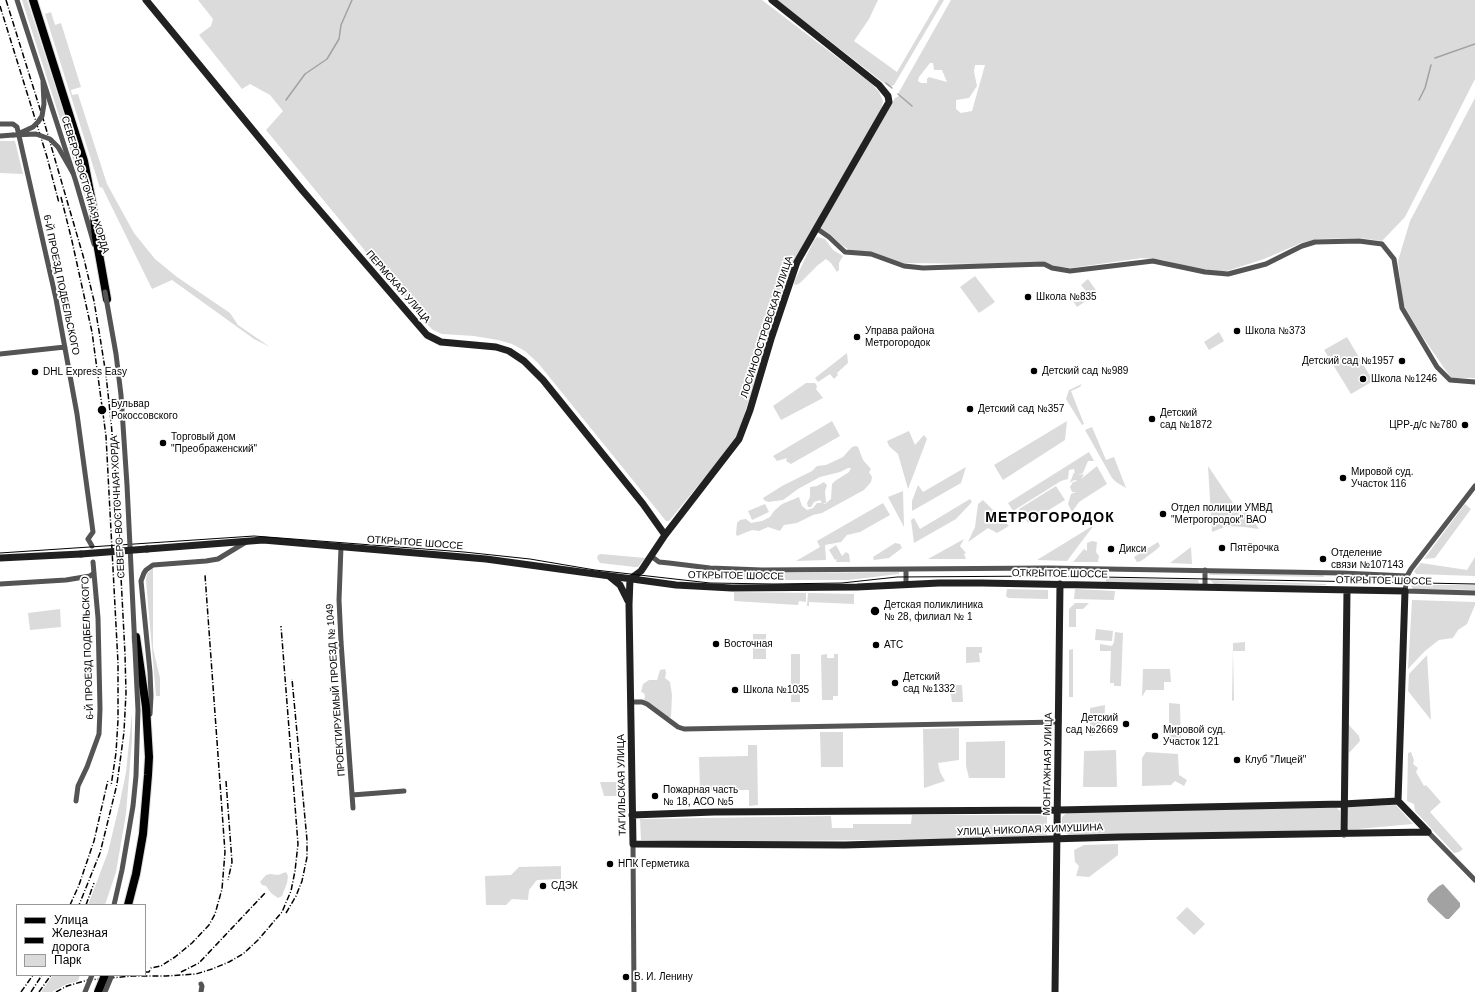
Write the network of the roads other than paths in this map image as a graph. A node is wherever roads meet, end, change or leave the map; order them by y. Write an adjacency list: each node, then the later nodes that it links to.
1 (17, 0): 5 (street, СЕВЕРО-ВОСТОЧНАЯ ХОРДА)
2 (33, 0): 38 (main road, СЕВЕРО-ВОСТОЧНАЯ ХОРДА)
3 (146, 0): 15 (street, ПЕРМСКАЯ УЛИЦА)
4 (772, 0): 10 (street, ЛОСИНООСТРОВСКАЯ УЛИЦА)
5 (43, 82): 7 (street, bridge); 9 (street, СЕВЕРО-ВОСТОЧНАЯ ХОРДА, bridge)
6 (0, 124): 11 (street, 6-Й ПРОЕЗД ПОДБЕЛЬСКОГО)
7 (13, 135): 8 (street); 9 (street, bridge)
8 (0, 136)
9 (73, 173): 55 (street, СЕВЕРО-ВОСТОЧНАЯ ХОРДА, bridge)
10 (816, 228): 13 (street); 15 (street, ЛОСИНООСТРОВСКАЯ УЛИЦА)
11 (65, 347): 12 (street); 17 (street, 6-Й ПРОЕЗД ПОДБЕЛЬСКОГО)
12 (0, 354)
13 (1475, 382)
14 (1475, 486): 26 (street)
15 (665, 535): 19 (street, ЛОСИНООСТРОВСКАЯ УЛИЦА)
16 (247, 542): 18 (street, ОТКРЫТОЕ ШОССЕ); 20 (street, ОТКРЫТОЕ ШОССЕ, bridge); 38 (street)
17 (92, 546)
18 (341, 547): 25 (street, ОТКРЫТОЕ ШОССЕ); 40 (street, ПРОЕКТИРУЕМЫЙ ПРОЕЗД № 1049)
19 (651, 556): 22 (street); 27 (street, ЛОСИНООСТРОВСКАЯ УЛИЦА)
20 (0, 558)
21 (93, 562): 24 (street, 6-Й ПРОЕЗД ПОДБЕЛЬСКОГО)
22 (906, 570): 23 (street); 30 (street)
23 (1205, 570): 26 (street); 31 (street)
24 (94, 573): 28 (street); 41 (street, 6-Й ПРОЕЗД ПОДБЕЛЬСКОГО)
25 (608, 576): 27 (street, ОТКРЫТОЕ ШОССЕ); 35 (street)
26 (1406, 576): 33 (street)
27 (630, 579): 30 (street, ОТКРЫТОЕ ШОССЕ); 35 (street, ТАГИЛЬСКАЯ УЛИЦА)
28 (0, 584)
29 (1060, 584): 30 (street, ОТКРЫТОЕ ШОССЕ); 31 (street, ОТКРЫТОЕ ШОССЕ); 37 (street, МОНТАЖНАЯ УЛИЦА)
30 (906, 585)
31 (1206, 587): 32 (street, ОТКРЫТОЕ ШОССЕ)
32 (1346, 590): 33 (street, ОТКРЫТОЕ ШОССЕ); 43 (street)
33 (1405, 591): 34 (street, ОТКРЫТОЕ ШОССЕ); 42 (street)
34 (1475, 593)
35 (629, 605): 36 (street, ТАГИЛЬСКАЯ УЛИЦА)
36 (630, 702): 37 (street); 46 (street, ТАГИЛЬСКАЯ УЛИЦА)
37 (1059, 722): 45 (street, МОНТАЖНАЯ УЛИЦА)
38 (148, 734): 54 (main road, СЕВЕРО-ВОСТОЧНАЯ ХОРДА)
39 (404, 791): 40 (street)
40 (352, 795): 44 (street, ПРОЕКТИРУЕМЫЙ ПРОЕЗД № 1049)
41 (76, 801)
42 (1398, 801): 43 (street, УЛИЦА НИКОЛАЯ ХИМУШИНА); 47 (street)
43 (1343, 804): 45 (street, УЛИЦА НИКОЛАЯ ХИМУШИНА); 50 (street)
44 (353, 808)
45 (1058, 810): 46 (street, УЛИЦА НИКОЛАЯ ХИМУШИНА); 51 (street, МОНТАЖНАЯ УЛИЦА)
46 (632, 815): 52 (street, ТАГИЛЬСКАЯ УЛИЦА)
47 (1415, 818): 48 (street); 49 (street)
48 (1395, 832): 49 (street, УЛИЦА НИКОЛАЯ ХИМУШИНА); 50 (street, УЛИЦА НИКОЛАЯ ХИМУШИНА)
49 (1428, 832): 53 (street)
50 (1344, 834): 51 (street, УЛИЦА НИКОЛАЯ ХИМУШИНА)
51 (1057, 840): 52 (street, УЛИЦА НИКОЛАЯ ХИМУШИНА); 66 (street, МОНТАЖНАЯ УЛИЦА)
52 (632, 844): 65 (street, ТАГИЛЬСКАЯ УЛИЦА)
53 (1475, 880)
54 (129, 902)
55 (114, 904)
56 (92, 976): 60 (street, bridge)
57 (105, 976): 62 (main road, bridge)
58 (112, 976): 63 (street, bridge)
59 (201, 984): 64 (street)
60 (84, 992)
61 (92, 992): 63 (street)
62 (98, 992)
63 (105, 992)
64 (201, 992)
65 (634, 992)
66 (1055, 992)

